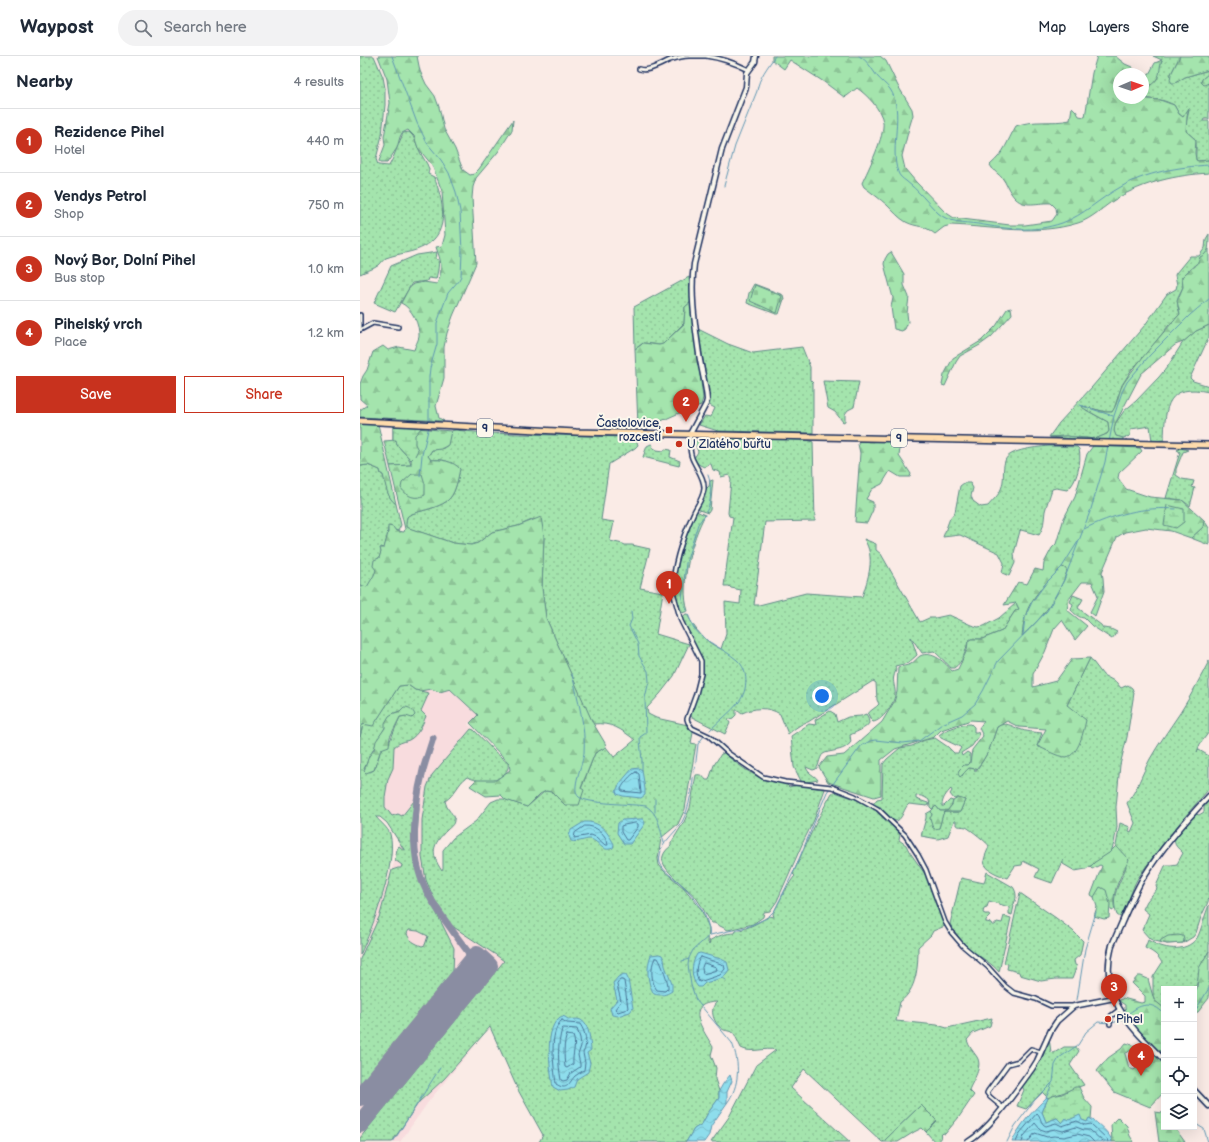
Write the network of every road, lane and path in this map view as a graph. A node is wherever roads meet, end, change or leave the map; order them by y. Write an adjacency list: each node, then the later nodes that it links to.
1 (690, 56): 3 (street); 4 (street)
2 (756, 56): 4 (street)
3 (639, 69)
4 (749, 70): 9 (street)
5 (360, 315): 7 (street)
6 (398, 327): 7 (street)
7 (360, 328)
8 (360, 421): 9 (main road, 9)
9 (690, 434): 10 (main road, 9); 13 (street)
10 (1209, 445)
11 (1209, 796): 12 (street)
12 (1114, 998): 13 (street); 14 (street)
13 (1074, 1006): 16 (street)
14 (1119, 1010): 15 (street); 17 (street)
15 (1110, 1023)
16 (1041, 1052): 20 (street); 20 (street)
17 (1162, 1058)
18 (1197, 1093): 19 (street)
19 (1209, 1106)
20 (1002, 1107): 21 (street)
21 (968, 1142)

